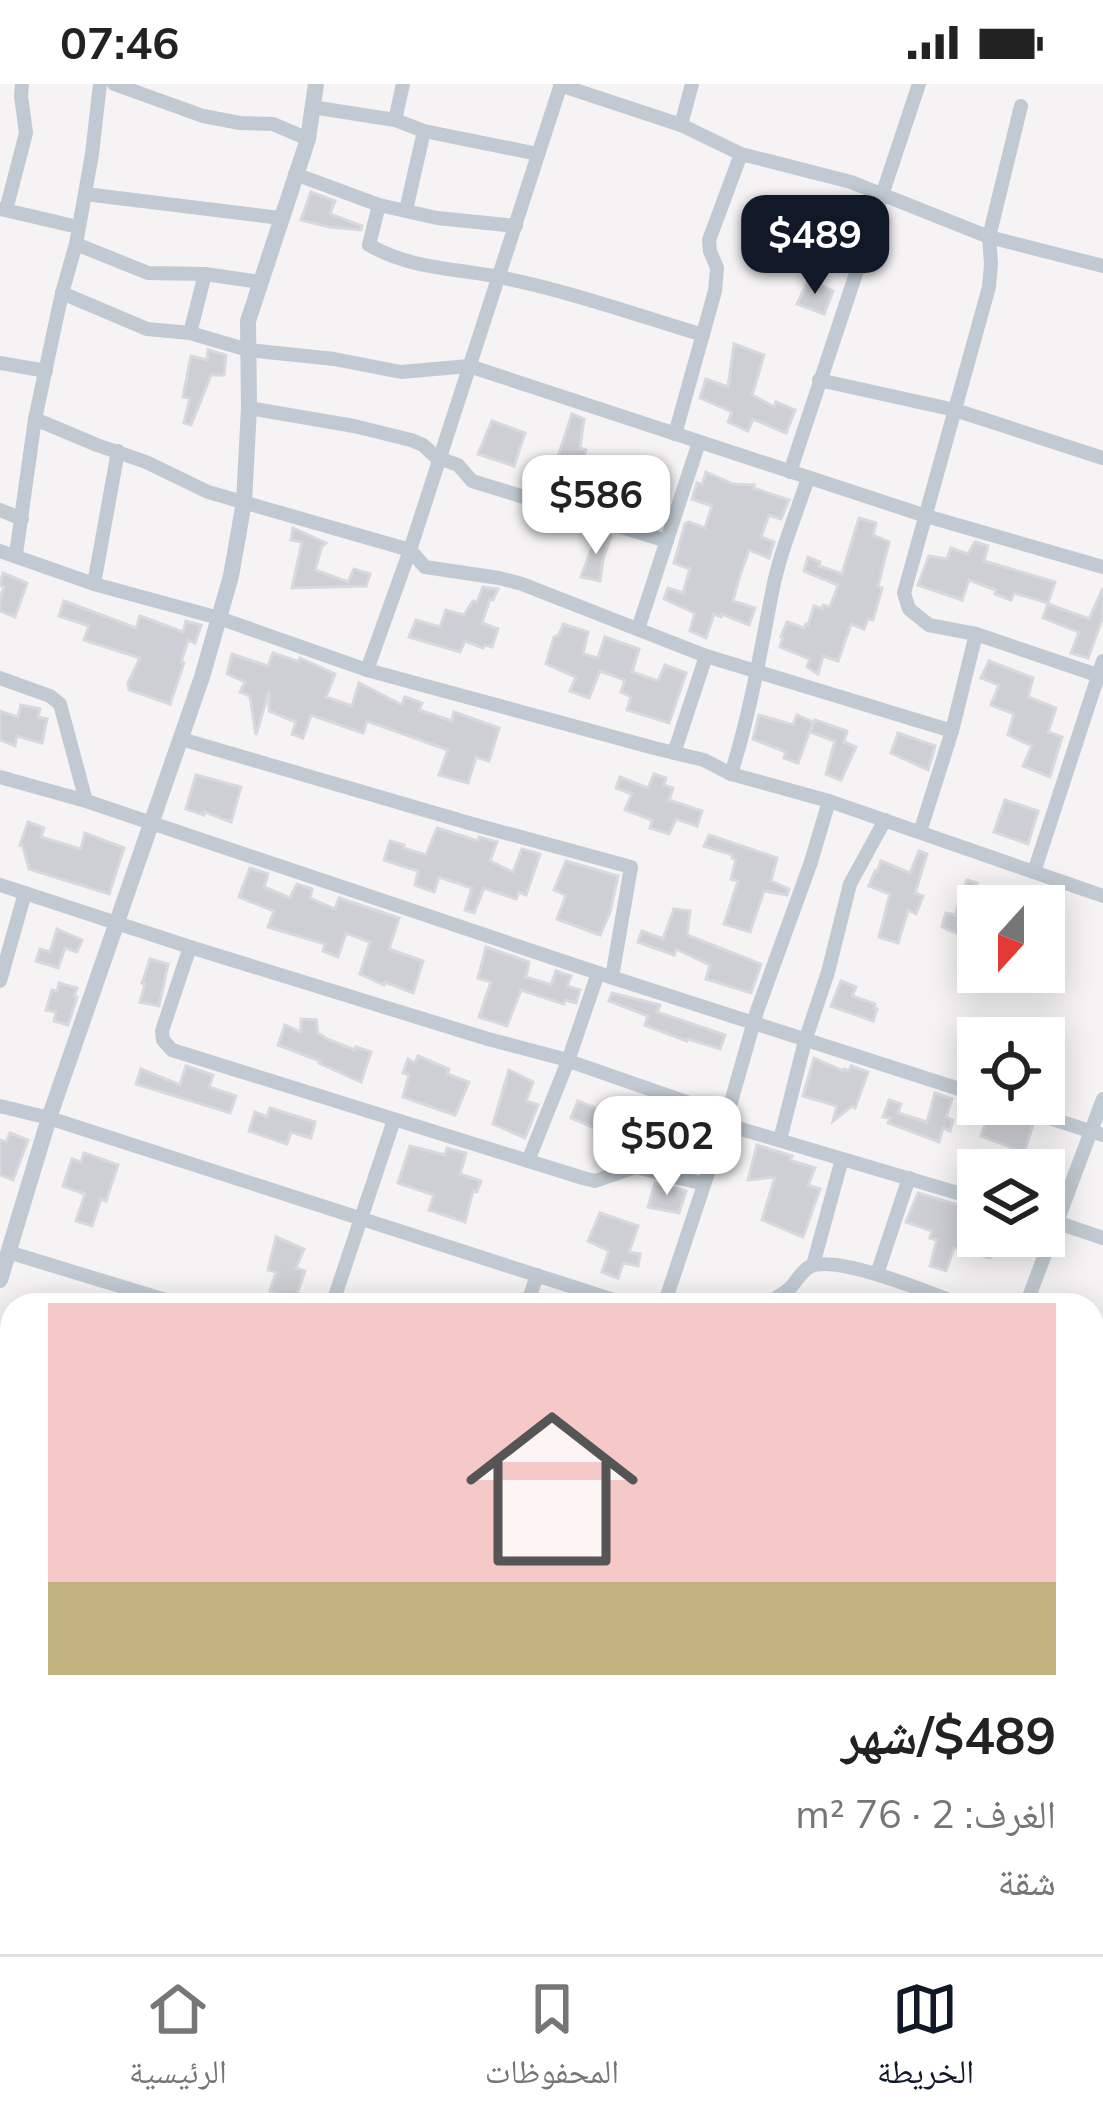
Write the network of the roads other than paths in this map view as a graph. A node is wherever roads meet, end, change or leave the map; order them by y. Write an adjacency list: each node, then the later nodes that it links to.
1 (22, 84): 21 (street)
2 (100, 84): 19 (street)
3 (114, 84): 14 (street)
4 (316, 84): 9 (street)
5 (403, 84): 11 (street)
6 (561, 84): 12 (street); 15 (street)
7 (692, 84): 12 (street)
8 (919, 84): 18 (street)
9 (312, 106): 11 (street); 14 (street)
10 (1021, 106): 26 (street)
11 (395, 120): 13 (street)
12 (681, 125): 16 (street)
13 (424, 131): 15 (street); 22 (street)
14 (308, 139): 17 (street)
15 (538, 154): 24 (street)
16 (742, 154): 18 (street); 34 (street)
17 (296, 174): 20 (street); 23 (street)
18 (881, 193): 26 (street); 39 (street)
19 (85, 194): 23 (street); 25 (street)
20 (379, 205): 22 (street); 30 (street)
21 (3, 209): 25 (street)
22 (406, 210): 24 (street)
23 (280, 218): 31 (street)
24 (516, 226): 30 (street)
25 (78, 227): 27 (street)
26 (989, 237): 28 (street); 41 (street)
27 (76, 244): 29 (street); 32 (street)
28 (1103, 266)
29 (205, 274): 31 (street); 33 (street)
30 (500, 277): 34 (street); 37 (street)
31 (260, 282): 35 (street)
32 (62, 293): 33 (street); 38 (street)
33 (190, 333): 35 (street)
34 (703, 335): 43 (street)
35 (248, 350): 37 (street); 40 (street)
36 (0, 362): 38 (street)
37 (470, 366): 43 (street); 46 (street)
38 (46, 371): 42 (street)
39 (819, 380): 41 (street); 48 (street)
40 (250, 408): 46 (street); 50 (street)
41 (955, 410): 47 (street); 52 (street)
42 (35, 418): 45 (street); 53 (street)
43 (675, 434): 44 (street)
44 (699, 442): 48 (street); 54 (street)
45 (118, 451): 50 (street); 58 (street)
46 (438, 458): 54 (street); 55 (street)
47 (1103, 458)
48 (790, 472): 49 (street)
49 (808, 478): 52 (street); 64 (street)
50 (244, 502): 55 (street); 59 (street)
51 (0, 510): 53 (street)
52 (926, 516): 57 (street); 61 (street)
53 (22, 520): 56 (street)
54 (667, 541): 60 (street)
55 (410, 550): 60 (street); 63 (street)
56 (8, 552): 58 (street)
57 (1103, 567)
58 (94, 584): 59 (street)
59 (219, 618): 63 (street); 68 (street)
60 (638, 629): 62 (street)
61 (976, 634): 65 (street); 67 (street)
62 (706, 656): 64 (street); 69 (street)
63 (367, 670): 69 (street)
64 (758, 670): 67 (street); 70 (street)
65 (1102, 671): 77 (street)
66 (0, 678): 72 (street)
67 (952, 731): 76 (street)
68 (181, 739): 75 (street); 83 (street)
69 (674, 753): 70 (street)
70 (730, 774): 73 (street)
71 (0, 777): 72 (street)
72 (86, 801): 75 (street)
73 (829, 801): 74 (street); 85 (street)
74 (885, 820): 76 (street); 86 (street)
75 (152, 824): 81 (street); 83 (street)
76 (920, 832): 77 (street)
77 (1034, 872): 80 (street)
78 (0, 885): 79 (street)
79 (26, 893): 81 (street); 84 (street)
80 (1103, 896)
81 (116, 924): 82 (street); 91 (street)
82 (190, 947): 87 (street); 92 (street)
83 (605, 975): 85 (street); 87 (street)
84 (0, 981)
85 (753, 1024): 86 (street); 93 (street)
86 (805, 1041): 88 (street); 96 (street)
87 (568, 1060): 93 (street); 98 (street)
88 (957, 1089)
89 (1103, 1100): 95 (street)
90 (0, 1106): 91 (street)
91 (49, 1118): 103 (street); 106 (street)
92 (394, 1120): 98 (street); 103 (street)
93 (726, 1120): 96 (street); 100 (street)
94 (1065, 1123): 95 (street)
95 (1097, 1133): 101 (street)
96 (780, 1140): 97 (street)
97 (842, 1159): 99 (street); 108 (street)
98 (528, 1161): 100 (street)
99 (909, 1178): 102 (street); 109 (street)
100 (704, 1184): 116 (street)
101 (1065, 1192)
102 (957, 1193)
103 (360, 1218): 110 (street); 113 (street)
104 (1065, 1225): 105 (street)
105 (1103, 1238)
106 (8, 1252): 111 (street); 112 (street)
107 (1040, 1257): 119 (street)
108 (813, 1265): 109 (street); 117 (street)
109 (877, 1274): 118 (street)
110 (537, 1275): 114 (street); 115 (street)
111 (0, 1280)
112 (143, 1293)
113 (336, 1293)
114 (531, 1293)
115 (592, 1293)
116 (668, 1293)
117 (784, 1293)
118 (929, 1293)
119 (1029, 1293)

